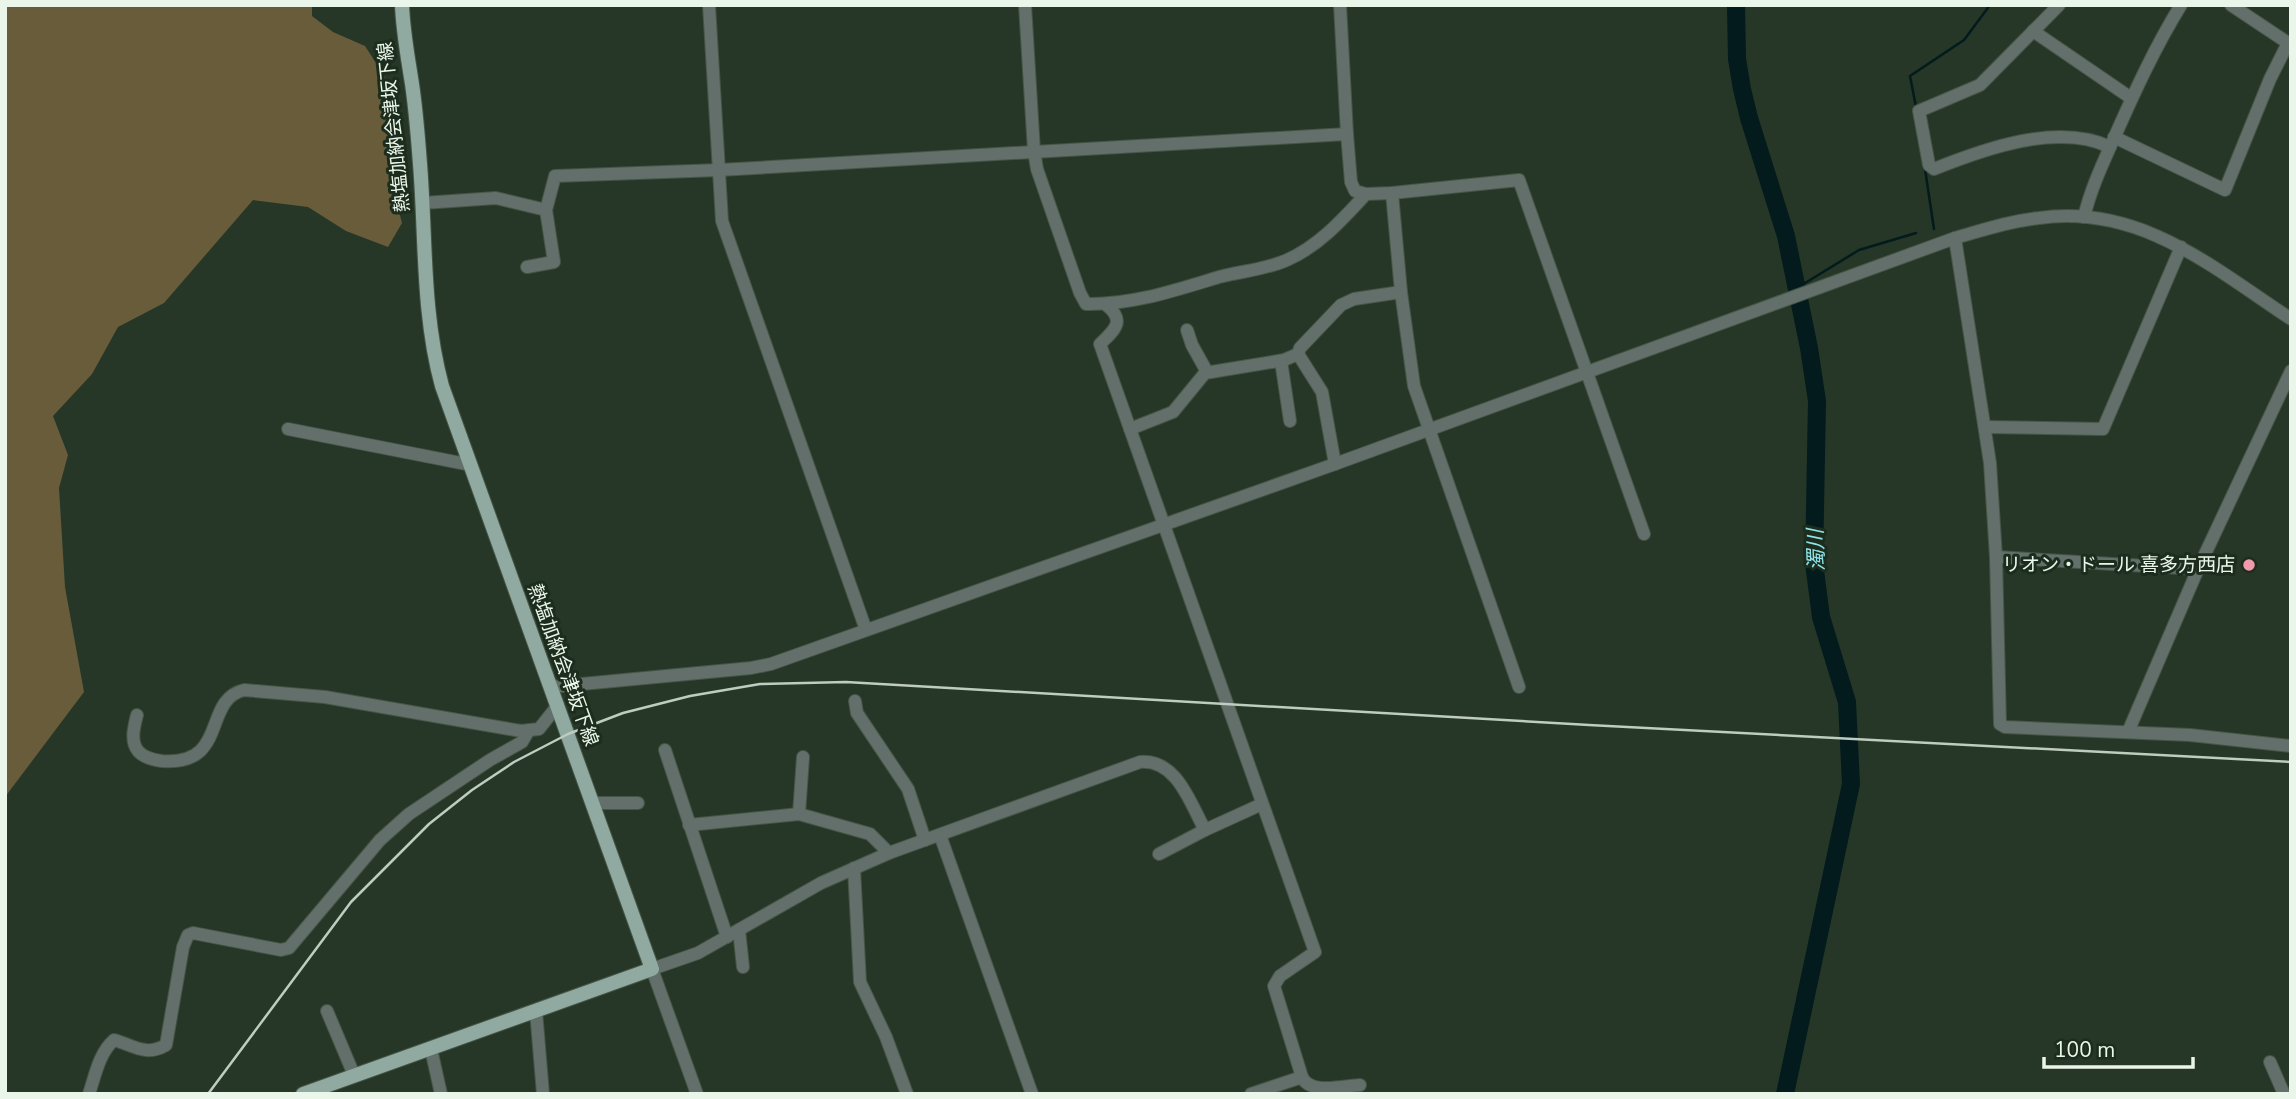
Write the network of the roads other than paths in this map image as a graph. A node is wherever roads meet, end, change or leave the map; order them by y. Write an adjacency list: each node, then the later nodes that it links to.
1 (402, 5): 17 (main road, 熱塩加納会津坂下線)
2 (709, 5): 14 (street)
3 (1025, 5): 13 (street)
4 (1340, 5): 11 (street)
5 (2059, 5): 8 (street)
6 (2181, 5): 10 (street)
7 (2231, 5): 9 (street)
8 (2034, 31): 10 (street); 12 (street)
9 (2289, 44): 12 (street)
10 (2131, 98): 12 (street)
11 (1347, 134): 13 (street); 16 (street)
12 (2112, 142): 19 (street)
13 (1034, 151): 14 (street); 24 (street)
14 (719, 170): 18 (street); 43 (street)
15 (1392, 193): 16 (street); 23 (street); 31 (street)
16 (1366, 194): 24 (street)
17 (423, 202): 18 (street); 38 (main road, 熱塩加納会津坂下線)
18 (546, 210): 22 (street)
19 (2084, 217): 20 (street); 21 (street)
20 (1955, 238): 31 (street); 33 (street)
21 (2182, 247): 25 (street); 33 (street)
22 (527, 267)
23 (1401, 292): 27 (street); 36 (street)
24 (1105, 304): 35 (street)
25 (2291, 319)
26 (1187, 330): 30 (street)
27 (1298, 354): 28 (street); 37 (street)
28 (1281, 361): 30 (street); 32 (street)
29 (2291, 371): 42 (street)
30 (1207, 372): 35 (street)
31 (1586, 373): 36 (street); 40 (street)
32 (1290, 421)
33 (1986, 427): 41 (street)
34 (288, 429): 38 (street)
35 (1130, 429): 39 (street)
36 (1430, 429): 37 (street); 45 (street)
37 (1335, 464): 39 (street)
38 (471, 466): 44 (main road, 熱塩加納会津坂下線)
39 (1164, 524): 43 (street); 55 (street)
40 (1644, 534)
41 (1996, 557): 42 (street); 50 (street)
42 (2198, 569): 50 (street)
43 (866, 631): 44 (street)
44 (550, 687): 47 (main road, 熱塩加納会津坂下線)
45 (1518, 687)
46 (855, 701): 61 (street)
47 (558, 705): 49 (street); 56 (main road, 熱塩加納会津坂下線)
48 (137, 715): 49 (street)
49 (529, 730): 76 (street)
50 (2128, 732): 51 (street)
51 (2291, 746)
52 (665, 750): 58 (street)
53 (803, 757): 57 (street)
54 (638, 803): 56 (street)
55 (1262, 804): 59 (street); 74 (street)
56 (594, 805): 68 (main road, 熱塩加納会津坂下線)
57 (799, 814): 58 (street); 62 (street)
58 (689, 825): 66 (street)
59 (1205, 830): 60 (street); 63 (street)
60 (940, 835): 61 (street); 82 (street)
61 (925, 840): 62 (street)
62 (889, 853): 64 (street)
63 (1159, 854)
64 (854, 868): 65 (street); 81 (street)
65 (739, 930): 66 (street); 67 (street)
66 (727, 937): 68 (street)
67 (743, 967)
68 (652, 969): 70 (main road); 80 (street)
69 (327, 1011): 73 (street)
70 (536, 1011): 71 (main road); 79 (street)
71 (431, 1049): 73 (main road); 78 (street)
72 (2270, 1062): 84 (street)
73 (354, 1075): 77 (main road)
74 (1301, 1077): 75 (street); 83 (street)
75 (1360, 1085)
76 (89, 1094)
77 (303, 1094)
78 (441, 1094)
79 (543, 1094)
80 (697, 1094)
81 (908, 1094)
82 (1032, 1094)
83 (1251, 1094)
84 (2284, 1094)

